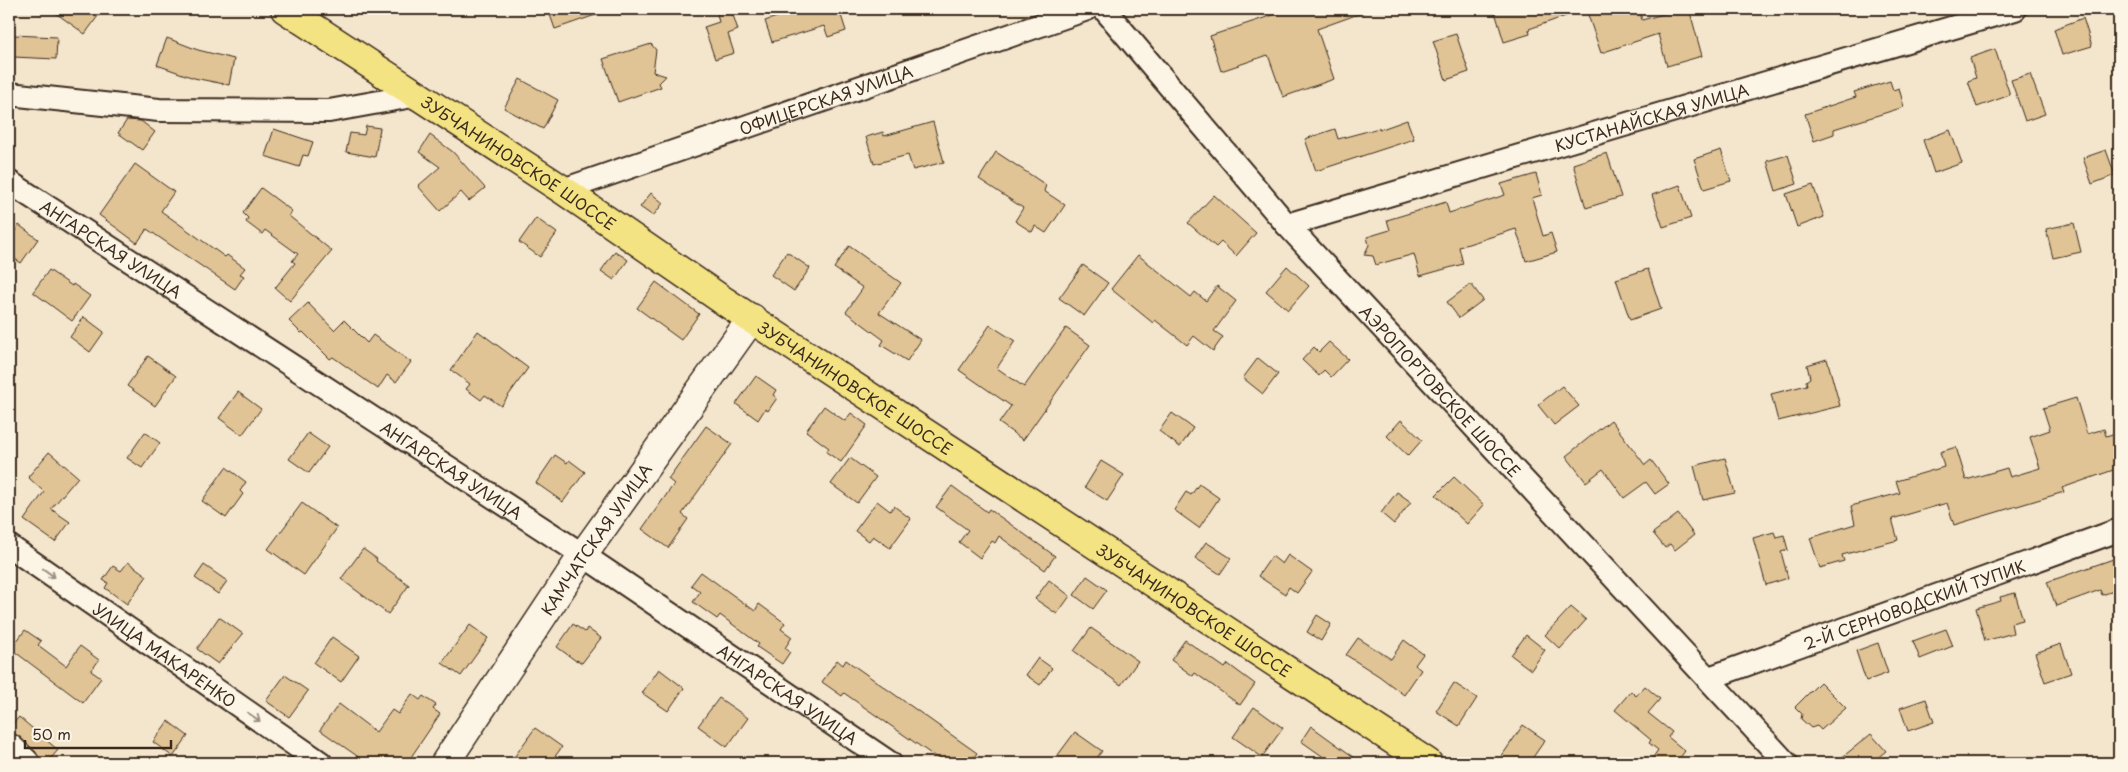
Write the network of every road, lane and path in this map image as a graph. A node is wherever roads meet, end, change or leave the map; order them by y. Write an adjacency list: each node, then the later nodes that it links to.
1 (286, 9): 6 (main road, ЗУБЧАНИНОВСКОЕ ШОССЕ)
2 (1087, 9): 8 (street, ОФИЦЕРСКАЯ УЛИЦА)
3 (1104, 9): 9 (street, АЭРОПОРТОВСКОЕ ШОССЕ)
4 (2014, 9): 9 (street, КУСТАНАЙСКАЯ УЛИЦА)
5 (9, 94): 6 (street)
6 (418, 95): 8 (main road, ЗУБЧАНИНОВСКОЕ ШОССЕ)
7 (9, 182): 13 (street, АНГАРСКАЯ УЛИЦА)
8 (563, 190): 10 (main road, ЗУБЧАНИНОВСКОЕ ШОССЕ)
9 (1287, 225): 14 (street, АЭРОПОРТОВСКОЕ ШОССЕ)
10 (752, 318): 13 (street, КАМЧАТСКАЯ УЛИЦА); 20 (main road, ЗУБЧАНИНОВСКОЕ ШОССЕ)
11 (2119, 530): 14 (street, 2-Й СЕРНОВОДСКИЙ ТУПИК)
12 (9, 546): 17 (street, УЛИЦА МАКАРЕНКО, one-way to 17)
13 (583, 555): 18 (street, КАМЧАТСКАЯ УЛИЦА); 19 (street, АНГАРСКАЯ УЛИЦА)
14 (1709, 678): 21 (street, АЭРОПОРТОВСКОЕ ШОССЕ)
15 (9, 748): 16 (street)
16 (25, 763)
17 (321, 763)
18 (445, 763)
19 (890, 763)
20 (1428, 763)
21 (1786, 763)

